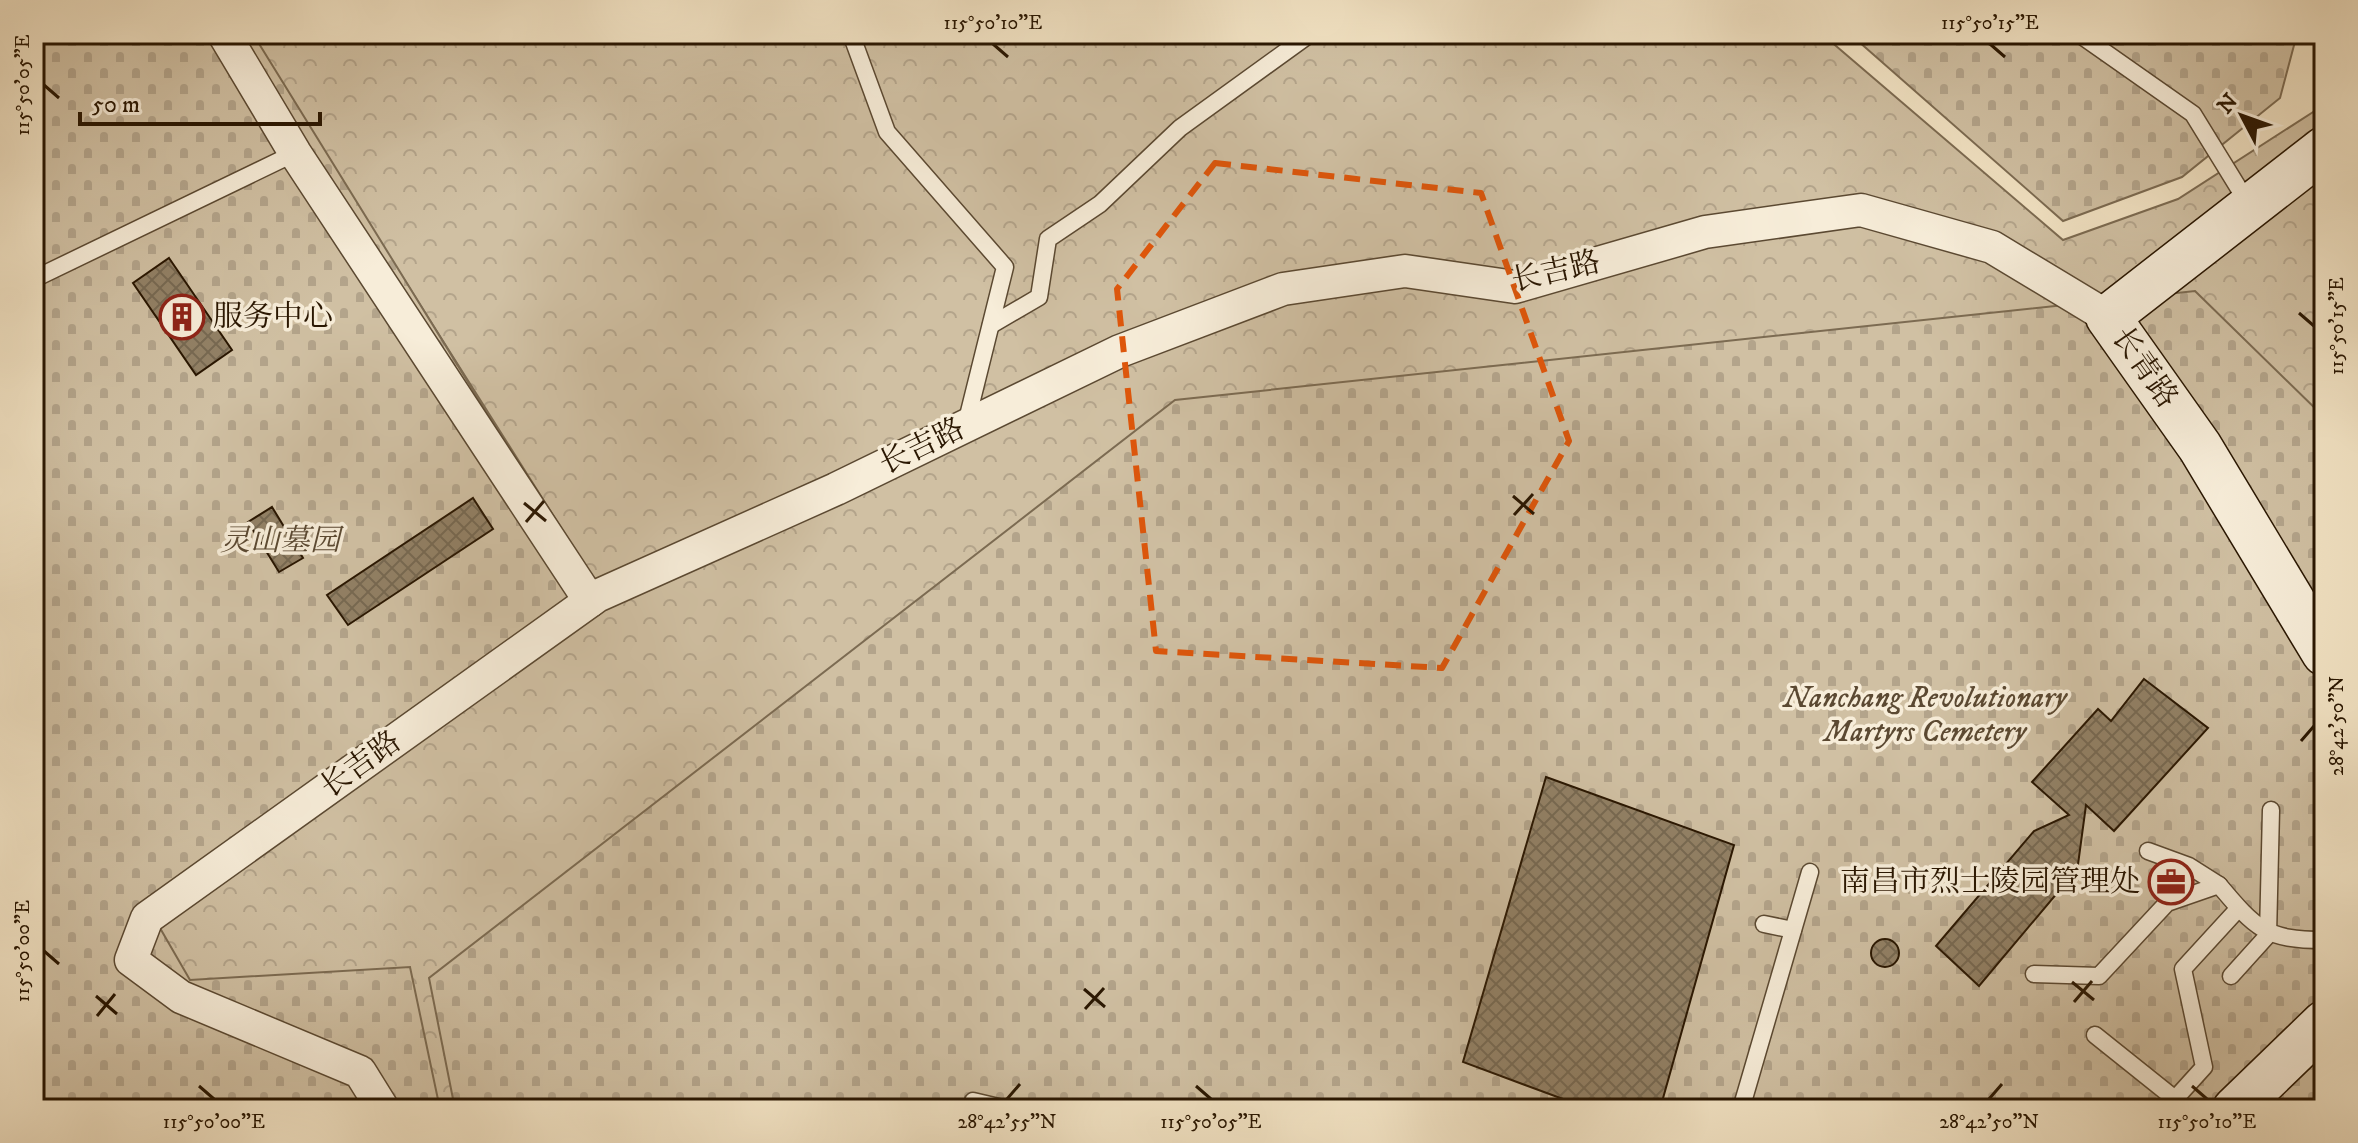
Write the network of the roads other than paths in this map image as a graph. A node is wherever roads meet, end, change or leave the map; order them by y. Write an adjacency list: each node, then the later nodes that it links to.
1 (224, 34): 6 (street)
2 (851, 34): 10 (lane)
3 (1310, 34): 10 (lane)
4 (2079, 34): 7 (lane)
5 (2324, 149): 7 (street, 长青路)
6 (295, 153): 8 (lane); 12 (street)
7 (2250, 206): 9 (street, 长青路)
8 (34, 279)
9 (2108, 317): 11 (street, 长吉路); 13 (street, 长青路)
10 (991, 325): 11 (lane)
11 (966, 426): 12 (street, 长吉路)
12 (590, 601): 29 (street, 长吉路)
13 (2324, 653)
14 (2271, 810): 21 (lane)
15 (2148, 851): 17 (lane)
16 (1810, 872): 20 (lane)
17 (2219, 885): 18 (lane); 23 (lane)
18 (2238, 909): 21 (lane); 28 (lane)
19 (1764, 924): 20 (lane)
20 (1793, 930): 31 (lane)
21 (2268, 935): 22 (lane); 24 (lane)
22 (2324, 940)
23 (2034, 974)
24 (2231, 976)
25 (2324, 1023): 32 (street)
26 (2095, 1035): 28 (lane)
27 (973, 1101): 30 (lane)
28 (2174, 1104)
29 (383, 1109)
30 (1007, 1109)
31 (1741, 1109)
32 (2235, 1109)

